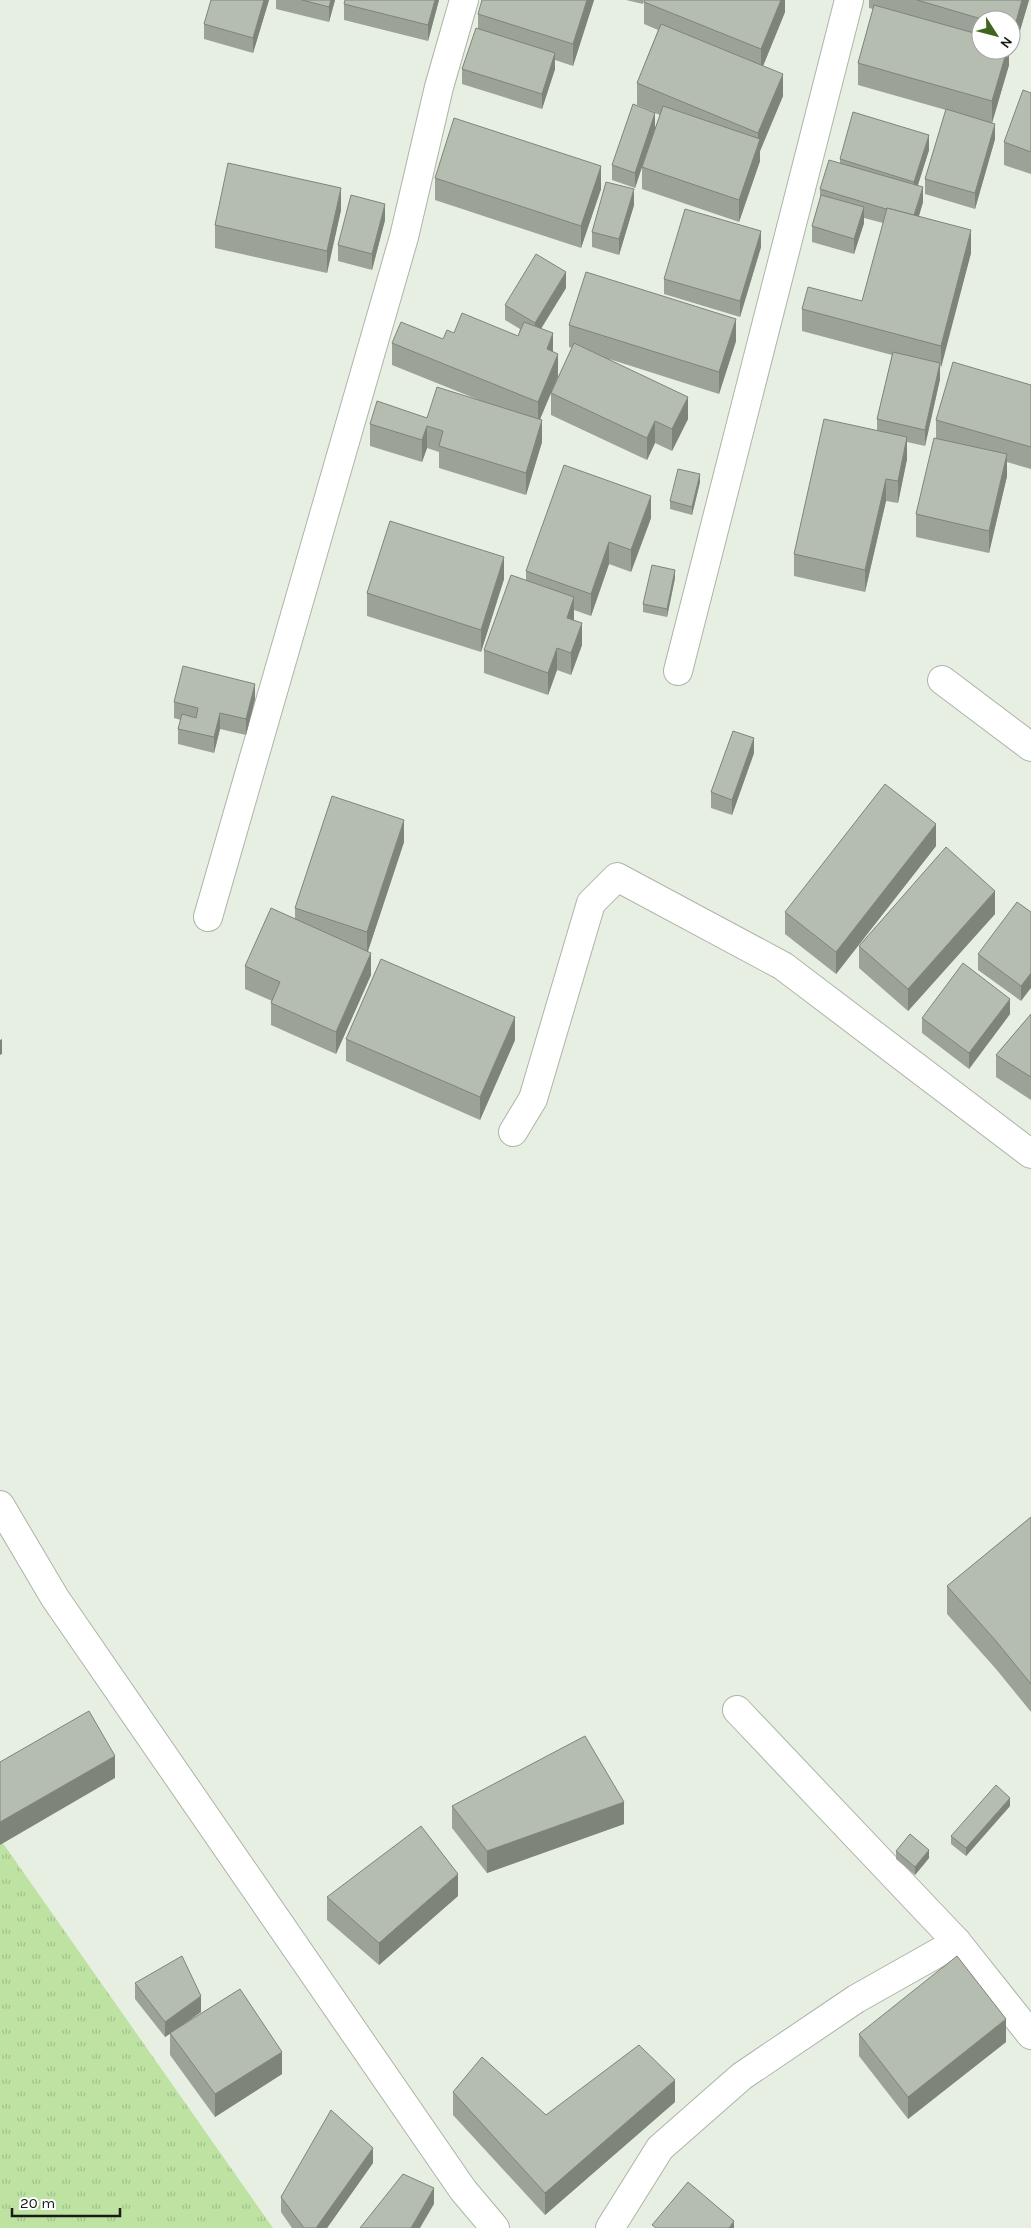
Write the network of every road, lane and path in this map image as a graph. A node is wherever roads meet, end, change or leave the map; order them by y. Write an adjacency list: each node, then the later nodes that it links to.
1 (464, 0): 6 (street)
2 (849, 0): 3 (street)
3 (678, 671)
4 (942, 680): 5 (street)
5 (1031, 747)
6 (208, 917)
7 (513, 1132): 8 (street)
8 (1031, 1154)
9 (0, 1505): 13 (street)
10 (737, 1710): 11 (street)
11 (957, 1942): 12 (street); 14 (street)
12 (1031, 2035)
13 (495, 2228)
14 (610, 2228)

